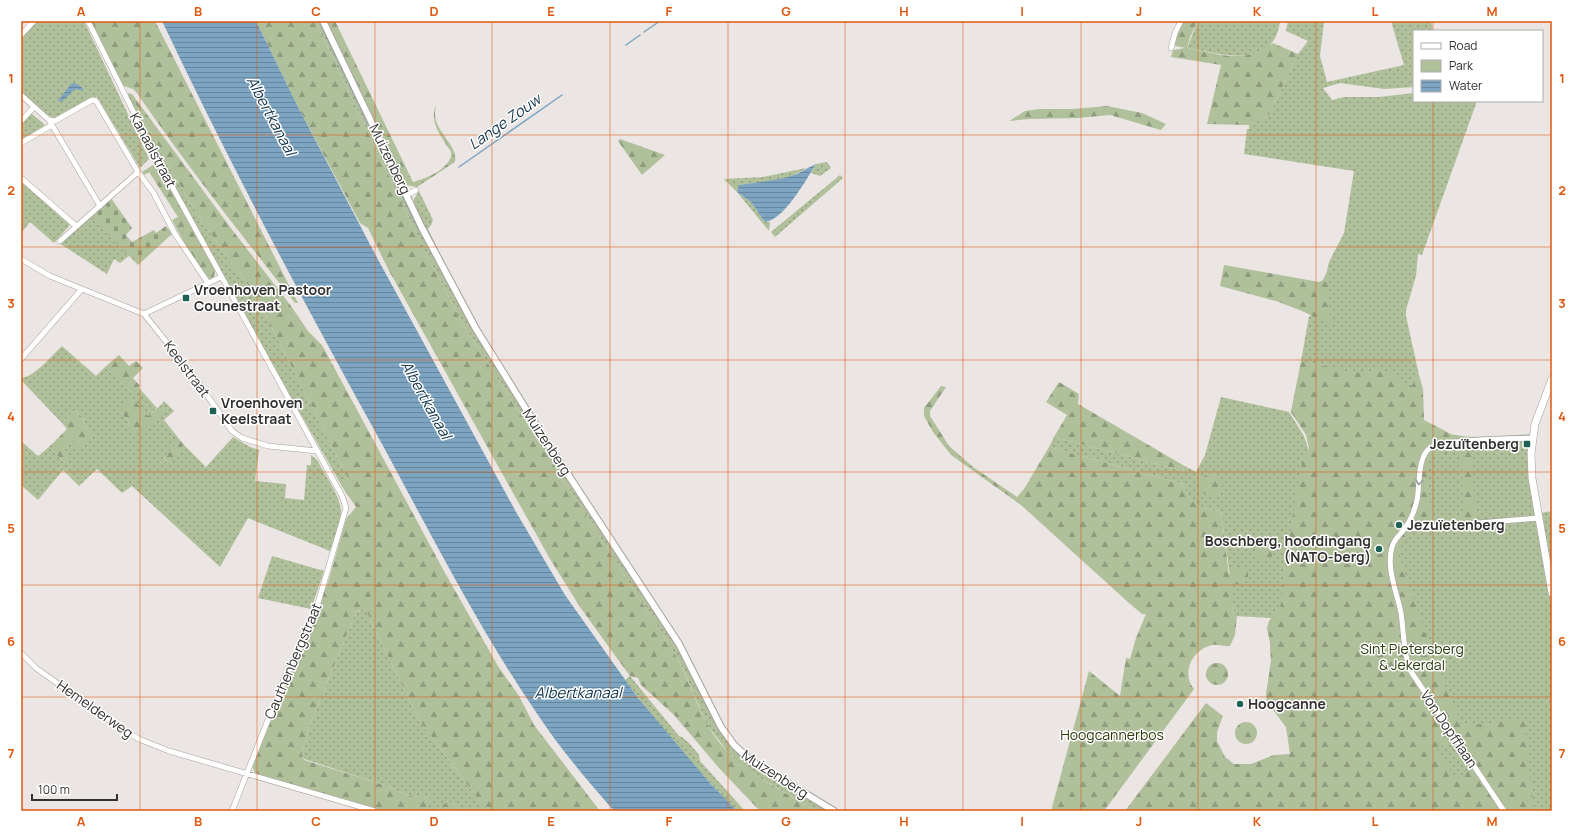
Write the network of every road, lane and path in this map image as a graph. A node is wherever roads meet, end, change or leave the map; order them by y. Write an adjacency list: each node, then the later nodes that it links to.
1 (34, 21): 5 (street)
2 (88, 21): 20 (street, Kanaalstraat)
3 (323, 21): 15 (street, Muizenberg)
4 (1181, 21): 6 (street)
5 (21, 35)
6 (1171, 48)
7 (21, 95): 8 (street)
8 (34, 107): 9 (street); 10 (street)
9 (21, 121)
10 (51, 122): 11 (street); 12 (street, Kanaalstraat); 16 (street)
11 (21, 143)
12 (138, 172): 16 (street, Kanaalstraat); 21 (street, Kanaalstraat)
13 (21, 178): 17 (street)
14 (416, 190): 15 (street)
15 (407, 195): 35 (street, Muizenberg)
16 (100, 206): 17 (street, Kanaalstraat)
17 (76, 226): 18 (street, Kanaalstraat)
18 (60, 241)
19 (21, 259): 22 (street)
20 (221, 277): 21 (street); 27 (street)
21 (208, 284): 23 (street)
22 (81, 290): 23 (street); 24 (street)
23 (144, 314): 27 (street, Keelstraat)
24 (21, 359)
25 (1552, 379): 26 (main road)
26 (1532, 438): 28 (main road); 29 (street, Von Dopfflaan, one-way to 29)
27 (317, 451): 32 (street, Cauthenbergstraat)
28 (1539, 518): 29 (street); 30 (main road)
29 (1405, 528): 36 (street, Von Dopfflaan)
30 (1552, 593)
31 (21, 653): 32 (street, Hemelderweg)
32 (246, 774): 33 (street, Cauthenbergstraat); 34 (street, Hemelderweg)
33 (232, 811)
34 (375, 811)
35 (834, 811)
36 (1504, 811)

